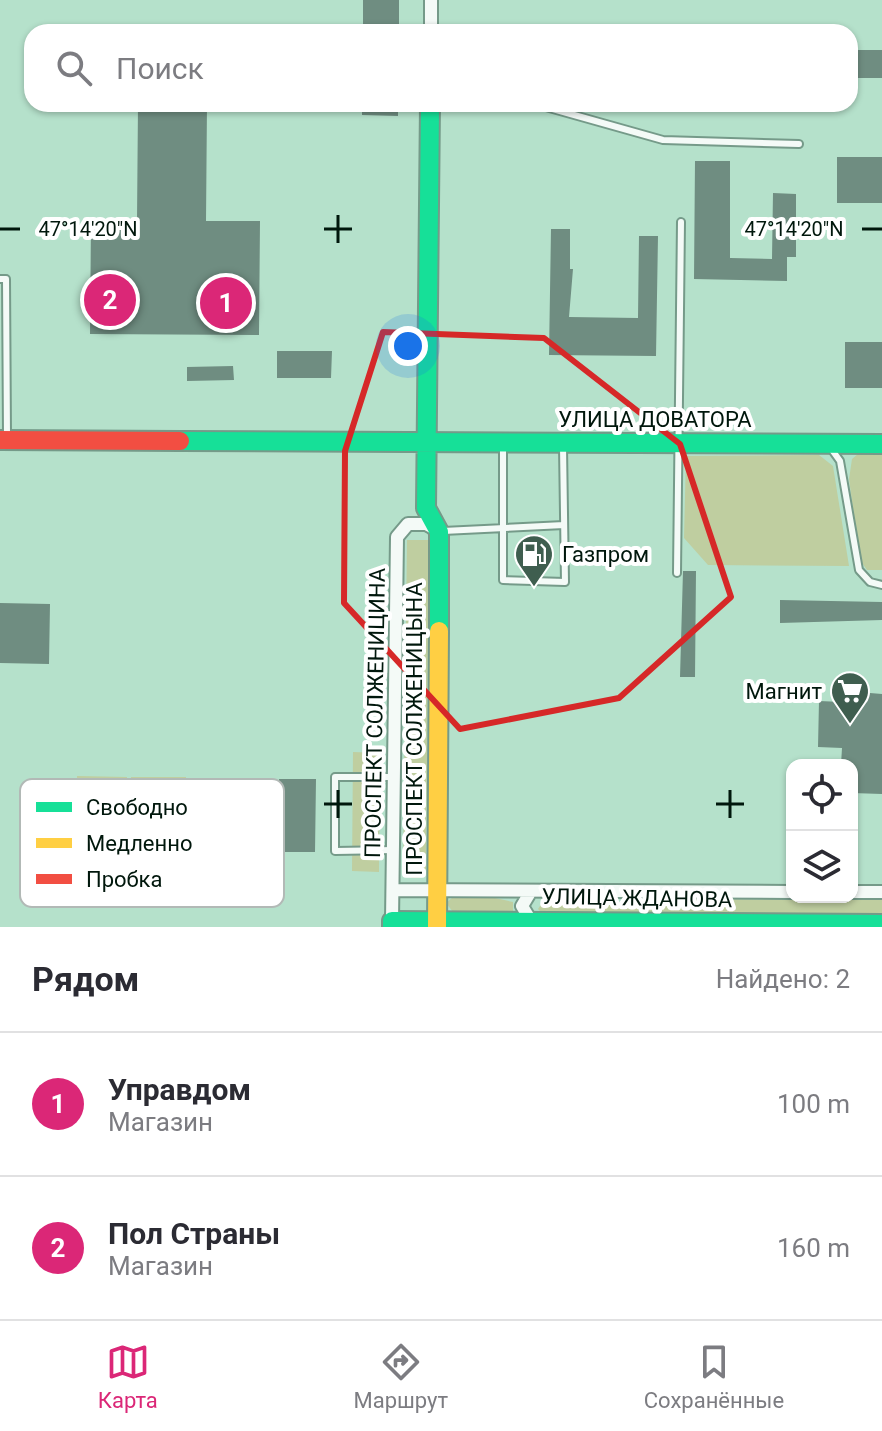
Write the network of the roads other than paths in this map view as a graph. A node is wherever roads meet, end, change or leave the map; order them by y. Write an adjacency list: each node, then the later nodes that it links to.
1 (431, 0): 2 (street)
2 (431, 24)
3 (430, 112): 9 (street)
4 (563, 112): 5 (lane)
5 (799, 144)
6 (681, 222): 12 (lane)
7 (0, 279): 8 (lane)
8 (4, 440): 9 (street, УЛИЦА ДОВАТОРА)
9 (428, 443): 10 (street, УЛИЦА ДОВАТОРА); 15 (street)
10 (503, 443): 11 (street, УЛИЦА ДОВАТОРА); 18 (lane)
11 (563, 443): 12 (street, УЛИЦА ДОВАТОРА); 17 (lane)
12 (680, 444): 13 (street, УЛИЦА ДОВАТОРА); 20 (lane)
13 (828, 444): 14 (street, УЛИЦА ДОВАТОРА); 21 (lane)
14 (882, 444)
15 (426, 508): 16 (street); 19 (street, ПРОСПЕКТ СОЛЖЕНИЦЫНА)
16 (408, 524): 19 (street); 22 (street, ПРОСПЕКТ СОЛЖЕНИЦИНА)
17 (564, 525): 18 (lane); 18 (lane)
18 (502, 526): 19 (lane)
19 (439, 532): 25 (street, ПРОСПЕКТ СОЛЖЕНИЦЫНА)
20 (677, 573)
21 (882, 585)
22 (394, 777): 23 (street, ПРОСПЕКТ СОЛЖЕНИЦИНА); 23 (lane)
23 (394, 850): 24 (street, ПРОСПЕКТ СОЛЖЕНИЦИНА)
24 (393, 890): 25 (street, УЛИЦА ЖДАНОВА); 31 (street, ПРОСПЕКТ СОЛЖЕНИЦЫНА)
25 (437, 890): 26 (street, УЛИЦА ЖДАНОВА); 32 (street, ПРОСПЕКТ СОЛЖЕНИЦЫНА)
26 (531, 891): 27 (street, УЛИЦА ЖДАНОВА); 30 (street)
27 (786, 892)
28 (858, 892): 29 (street)
29 (882, 892)
30 (531, 921): 32 (street, УЛИЦА ЖДАНОВА); 34 (street, УЛИЦА ЖДАНОВА)
31 (392, 924): 32 (street, УЛИЦА ЖДАНОВА)
32 (437, 924)
33 (882, 924): 34 (street, УЛИЦА ЖДАНОВА)
34 (680, 925)

